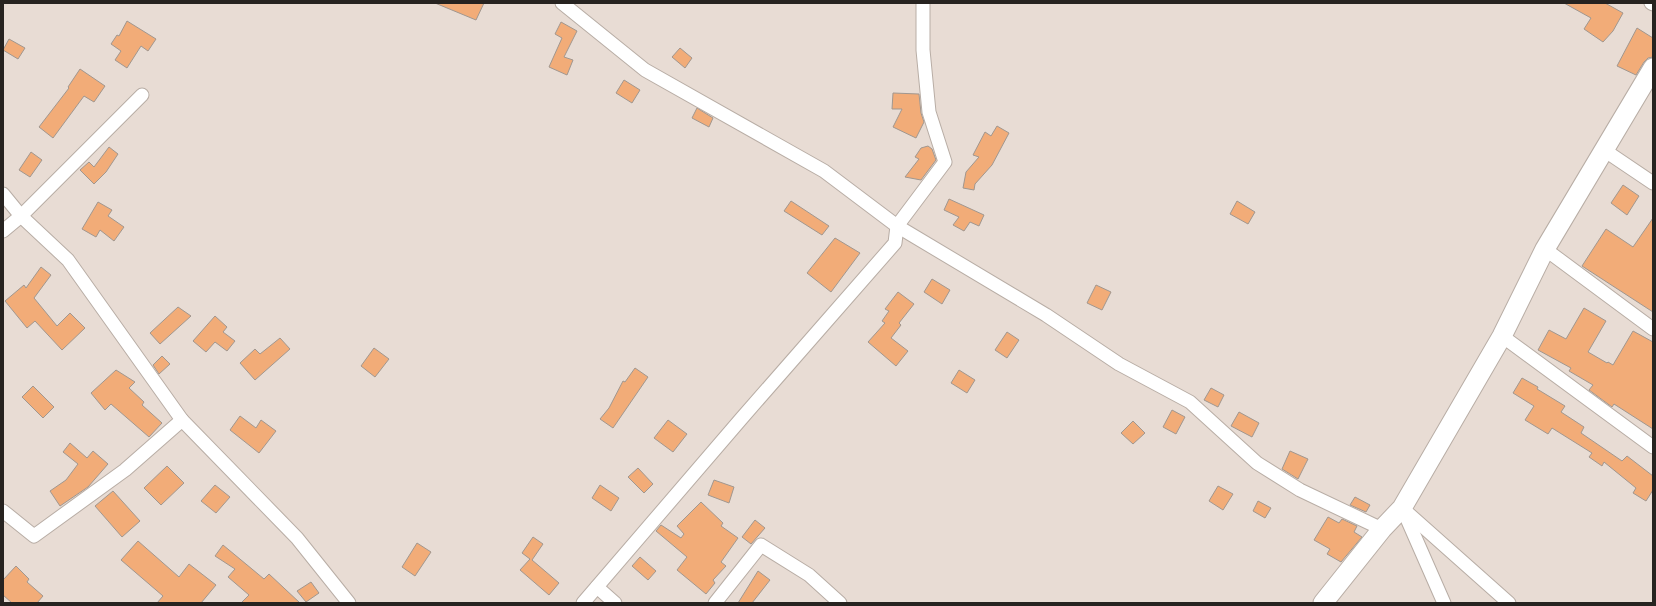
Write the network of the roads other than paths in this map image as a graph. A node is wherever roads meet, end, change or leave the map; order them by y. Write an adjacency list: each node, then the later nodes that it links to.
1 (562, 3): 9 (street)
2 (923, 3): 9 (street)
3 (1653, 68): 5 (street)
4 (142, 95): 8 (street)
5 (1604, 150): 6 (street); 11 (street)
6 (1653, 183)
7 (3, 194): 8 (street)
8 (21, 216): 10 (street); 14 (street)
9 (896, 226): 18 (street); 19 (street)
10 (3, 231)
11 (1545, 249): 12 (street); 13 (street)
12 (1653, 328)
13 (1502, 336): 15 (street); 16 (street)
14 (182, 420): 17 (street); 20 (street)
15 (1653, 447)
16 (1402, 508): 18 (street); 26 (street); 27 (street)
17 (3, 511)
18 (1382, 529): 25 (street)
19 (597, 587): 21 (street); 22 (street)
20 (349, 603)
21 (583, 603)
22 (615, 603)
23 (715, 603): 24 (street)
24 (840, 603)
25 (1323, 603)
26 (1444, 603)
27 (1509, 603)

